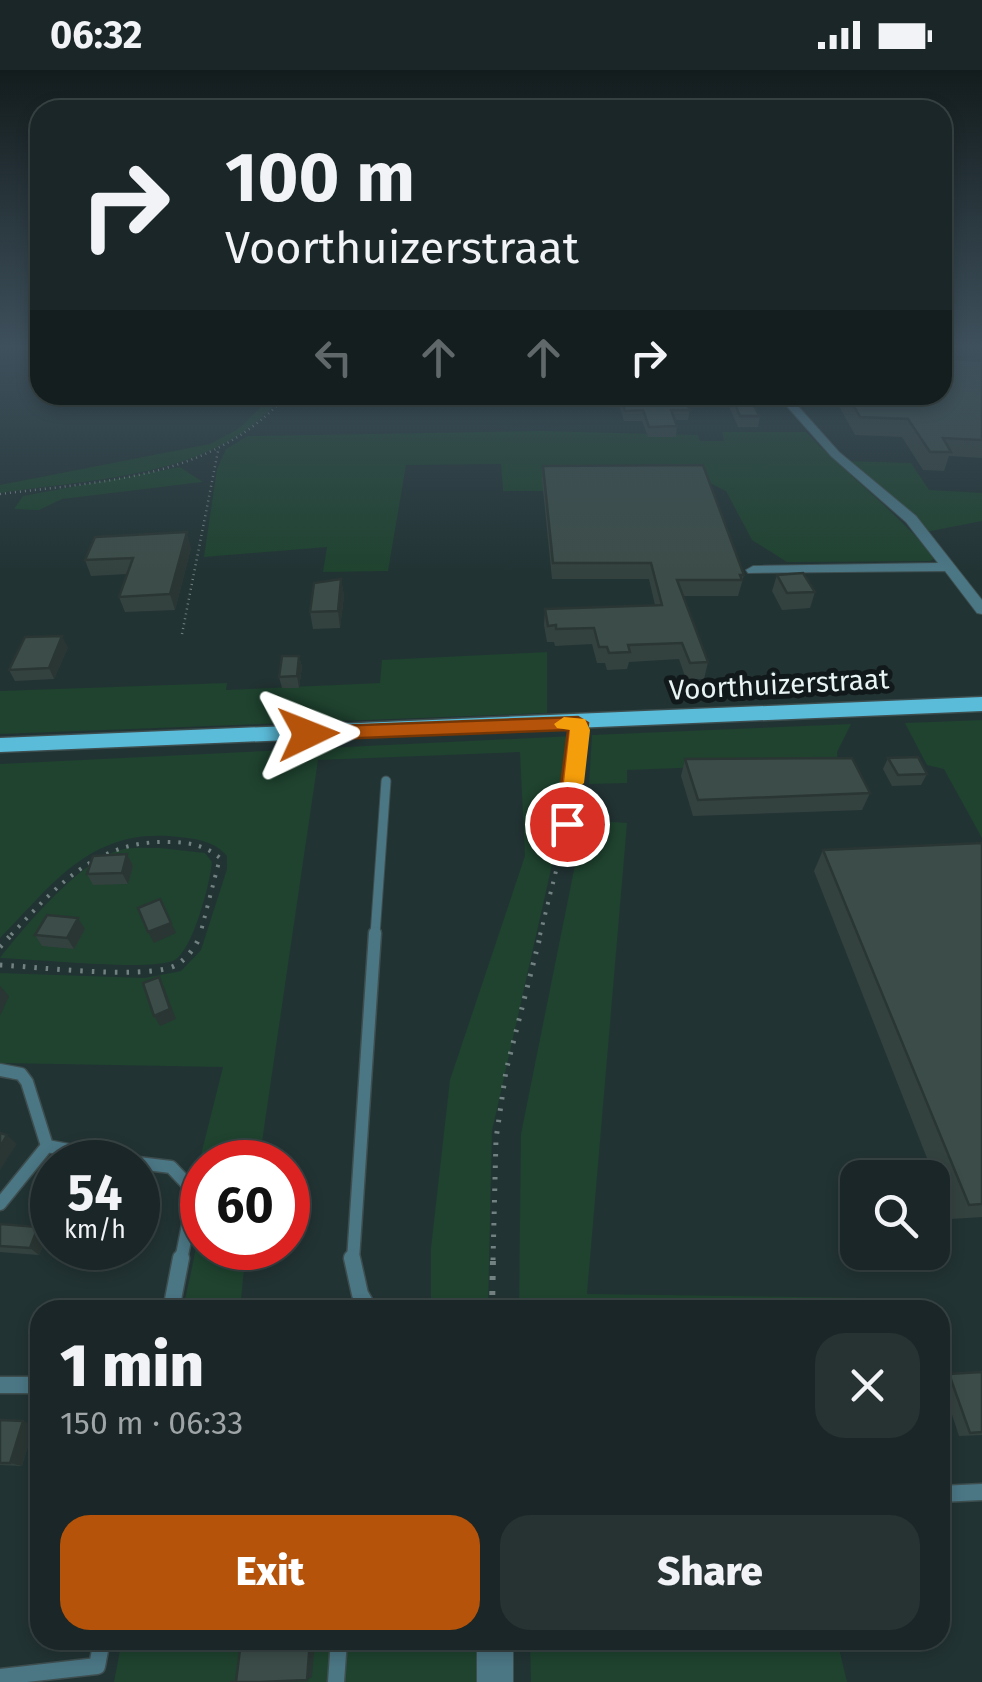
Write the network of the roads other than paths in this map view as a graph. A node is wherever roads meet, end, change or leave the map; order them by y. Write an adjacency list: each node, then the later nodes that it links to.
1 (806, 422): 2 (street)
2 (948, 567): 3 (street); 4 (street)
3 (754, 570)
4 (982, 610)
5 (982, 704): 6 (main road, Voorthuizerstraat)
6 (578, 723): 7 (main road, Voorthuizerstraat); 9 (street)
7 (0, 745)
8 (386, 782): 16 (lane)
9 (567, 824)
10 (0, 1070): 11 (lane)
11 (44, 1140)
12 (160, 1166): 15 (lane)
13 (30, 1167): 14 (lane)
14 (0, 1204)
15 (172, 1300)
16 (363, 1300)
17 (30, 1384): 18 (lane)
18 (0, 1386)
19 (982, 1492): 20 (lane)
20 (950, 1494)
21 (100, 1650): 24 (lane)
22 (338, 1650): 25 (lane)
23 (495, 1650): 26 (street)
24 (0, 1677)
25 (336, 1682)
26 (496, 1682)

